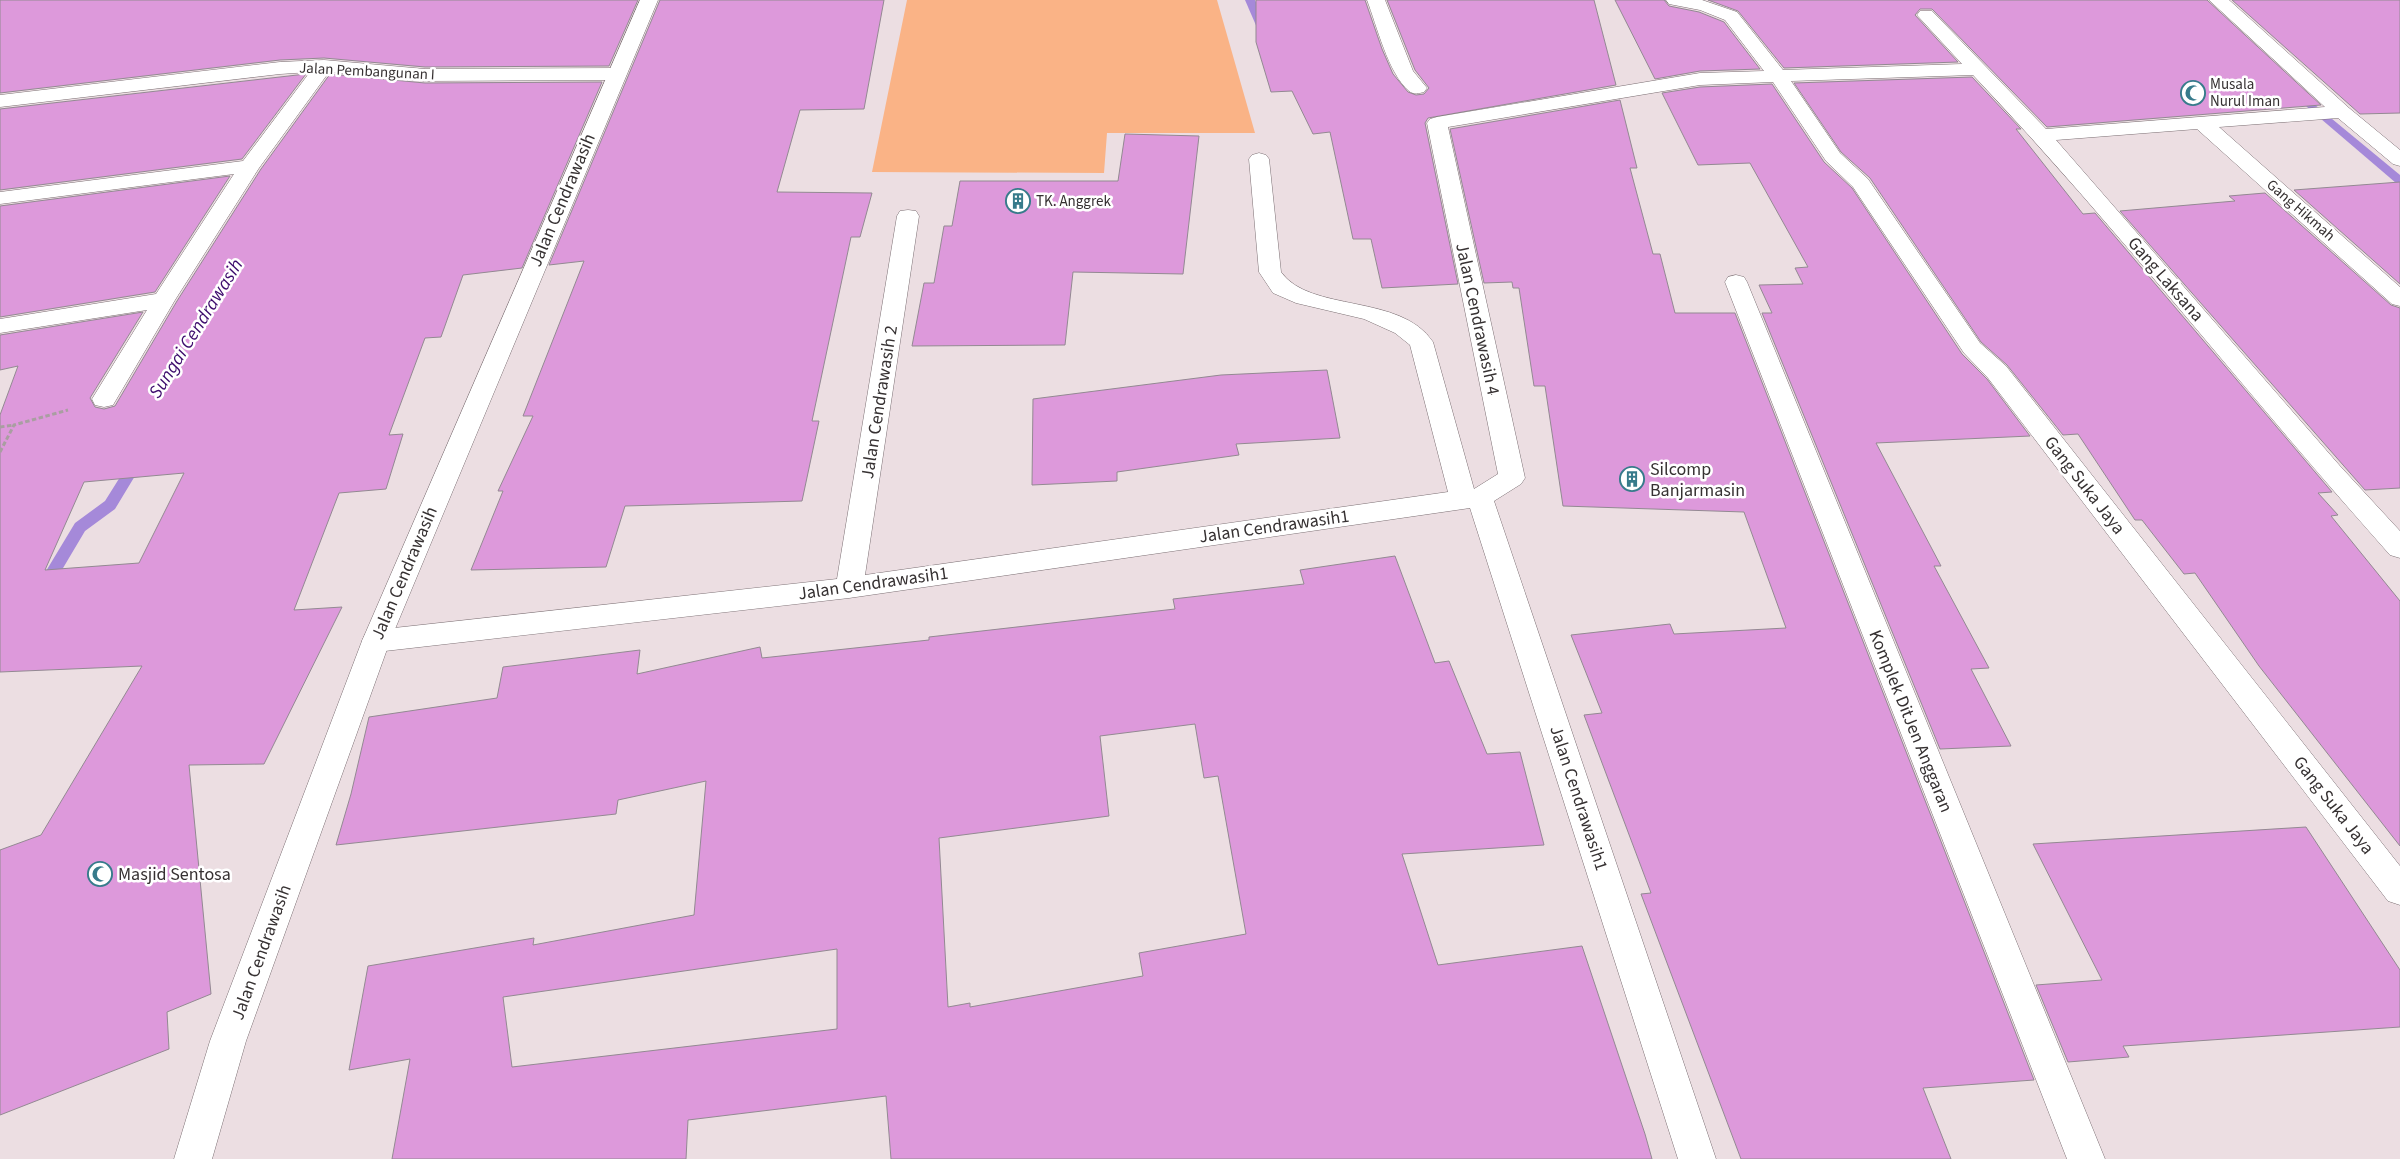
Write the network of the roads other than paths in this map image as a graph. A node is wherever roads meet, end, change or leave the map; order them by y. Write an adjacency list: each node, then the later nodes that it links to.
1 (649, 0): 8 (street, Jalan Cendrawasih)
2 (1376, 0): 10 (street)
3 (1674, 0): 9 (street, Gang Suka Jaya)
4 (2218, 0): 12 (street)
5 (1926, 15): 7 (street, Gang Laksana)
6 (330, 68): 8 (street, Jalan Pembangunan I); 11 (street, Jalan Pembangunan I); 17 (street)
7 (1976, 69): 9 (street); 14 (street, Gang Laksana)
8 (616, 74): 28 (street, Jalan Cendrawasih)
9 (1778, 76): 25 (street, Jalan Cendrawasih 4); 29 (street, Gang Suka Jaya)
10 (1417, 88)
11 (0, 101)
12 (2335, 112): 13 (street); 16 (street)
13 (2201, 122): 14 (street); 21 (street, Gang Hikmah)
14 (2041, 135): 26 (street, Gang Laksana)
15 (1259, 160): 25 (street)
16 (2400, 160)
17 (250, 166): 18 (street); 22 (street)
18 (0, 198)
19 (908, 216): 27 (street, Jalan Cendrawasih 2)
20 (1736, 282): 32 (street, Komplek DitJen Anggaran)
21 (2400, 299)
22 (164, 300): 23 (street); 24 (street)
23 (0, 326)
24 (104, 399)
25 (1471, 497): 27 (street, Jalan Cendrawasih1); 31 (street, Jalan Cendrawasih1)
26 (2400, 548)
27 (849, 588): 28 (street, Jalan Cendrawasih1)
28 (376, 641): 30 (street, Jalan Cendrawasih)
29 (2400, 891)
30 (193, 1159)
31 (1697, 1159)
32 (2086, 1159)

